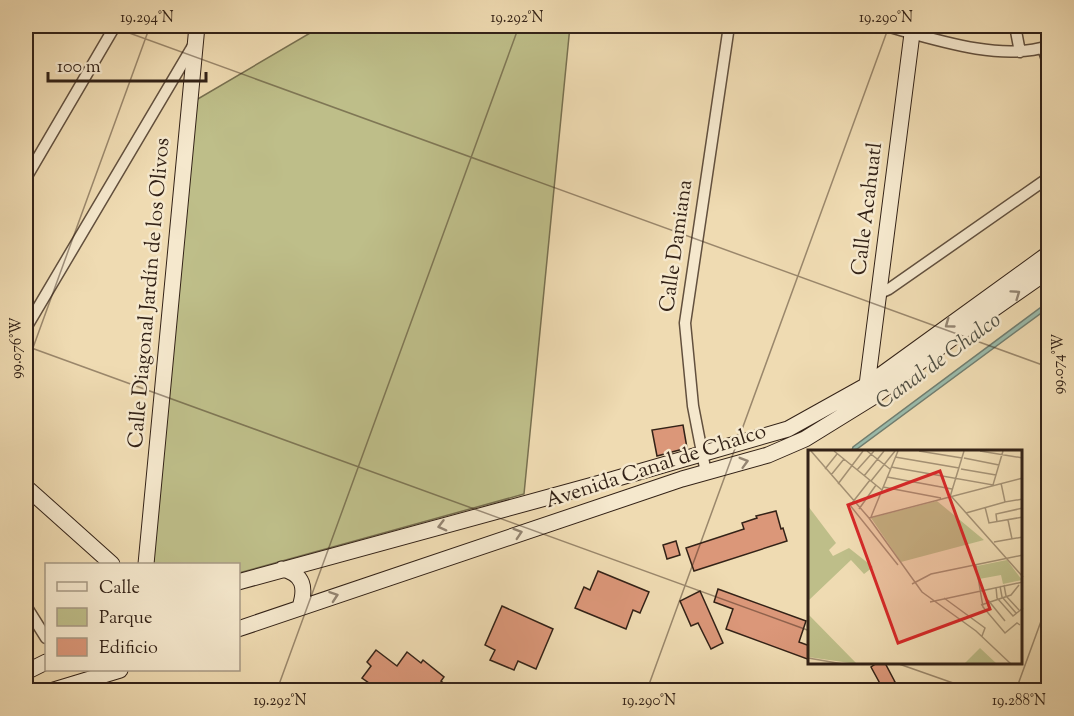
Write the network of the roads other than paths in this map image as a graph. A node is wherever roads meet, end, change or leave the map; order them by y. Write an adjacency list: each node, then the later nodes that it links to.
1 (115, 26): 11 (street)
2 (197, 26): 7 (main road, Calle Diagonal Jardín de los Olivos)
3 (729, 26): 18 (street, Calle Damiana)
4 (886, 26): 6 (street)
5 (1015, 26): 9 (street)
6 (912, 29): 9 (street); 15 (main road, Calle Acahuatl)
7 (195, 42): 16 (street); 22 (main road, Calle Diagonal Jardín de los Olivos)
8 (1046, 47): 9 (street); 10 (street)
9 (1020, 52)
10 (1048, 63)
11 (26, 178)
12 (1048, 178): 15 (street)
13 (1048, 254): 17 (main road, Avenida Canal de Chalco, one-way to 17)
14 (1048, 271): 17 (main road, Avenida Canal de Chalco, one-way to 14)
15 (878, 294): 17 (main road, Calle Acahuatl)
16 (26, 328)
17 (870, 391): 18 (main road, Avenida Canal de Chalco); 19 (main road, Avenida Canal de Chalco, one-way to 17)
18 (703, 454): 19 (street, Calle Damiana); 23 (main road, Avenida Canal de Chalco, one-way to 23)
19 (706, 473): 26 (main road, Avenida Canal de Chalco, one-way to 19)
20 (26, 488): 21 (main road)
21 (111, 563)
22 (146, 563)
23 (282, 569): 24 (main road, Avenida Canal de Chalco); 26 (main road)
24 (240, 581)
25 (26, 606): 28 (street)
26 (300, 608): 27 (main road, Avenida Canal de Chalco)
27 (240, 628)
28 (45, 636)
29 (45, 662): 31 (main road)
30 (111, 671): 32 (main road)
31 (26, 672)
32 (54, 690)

